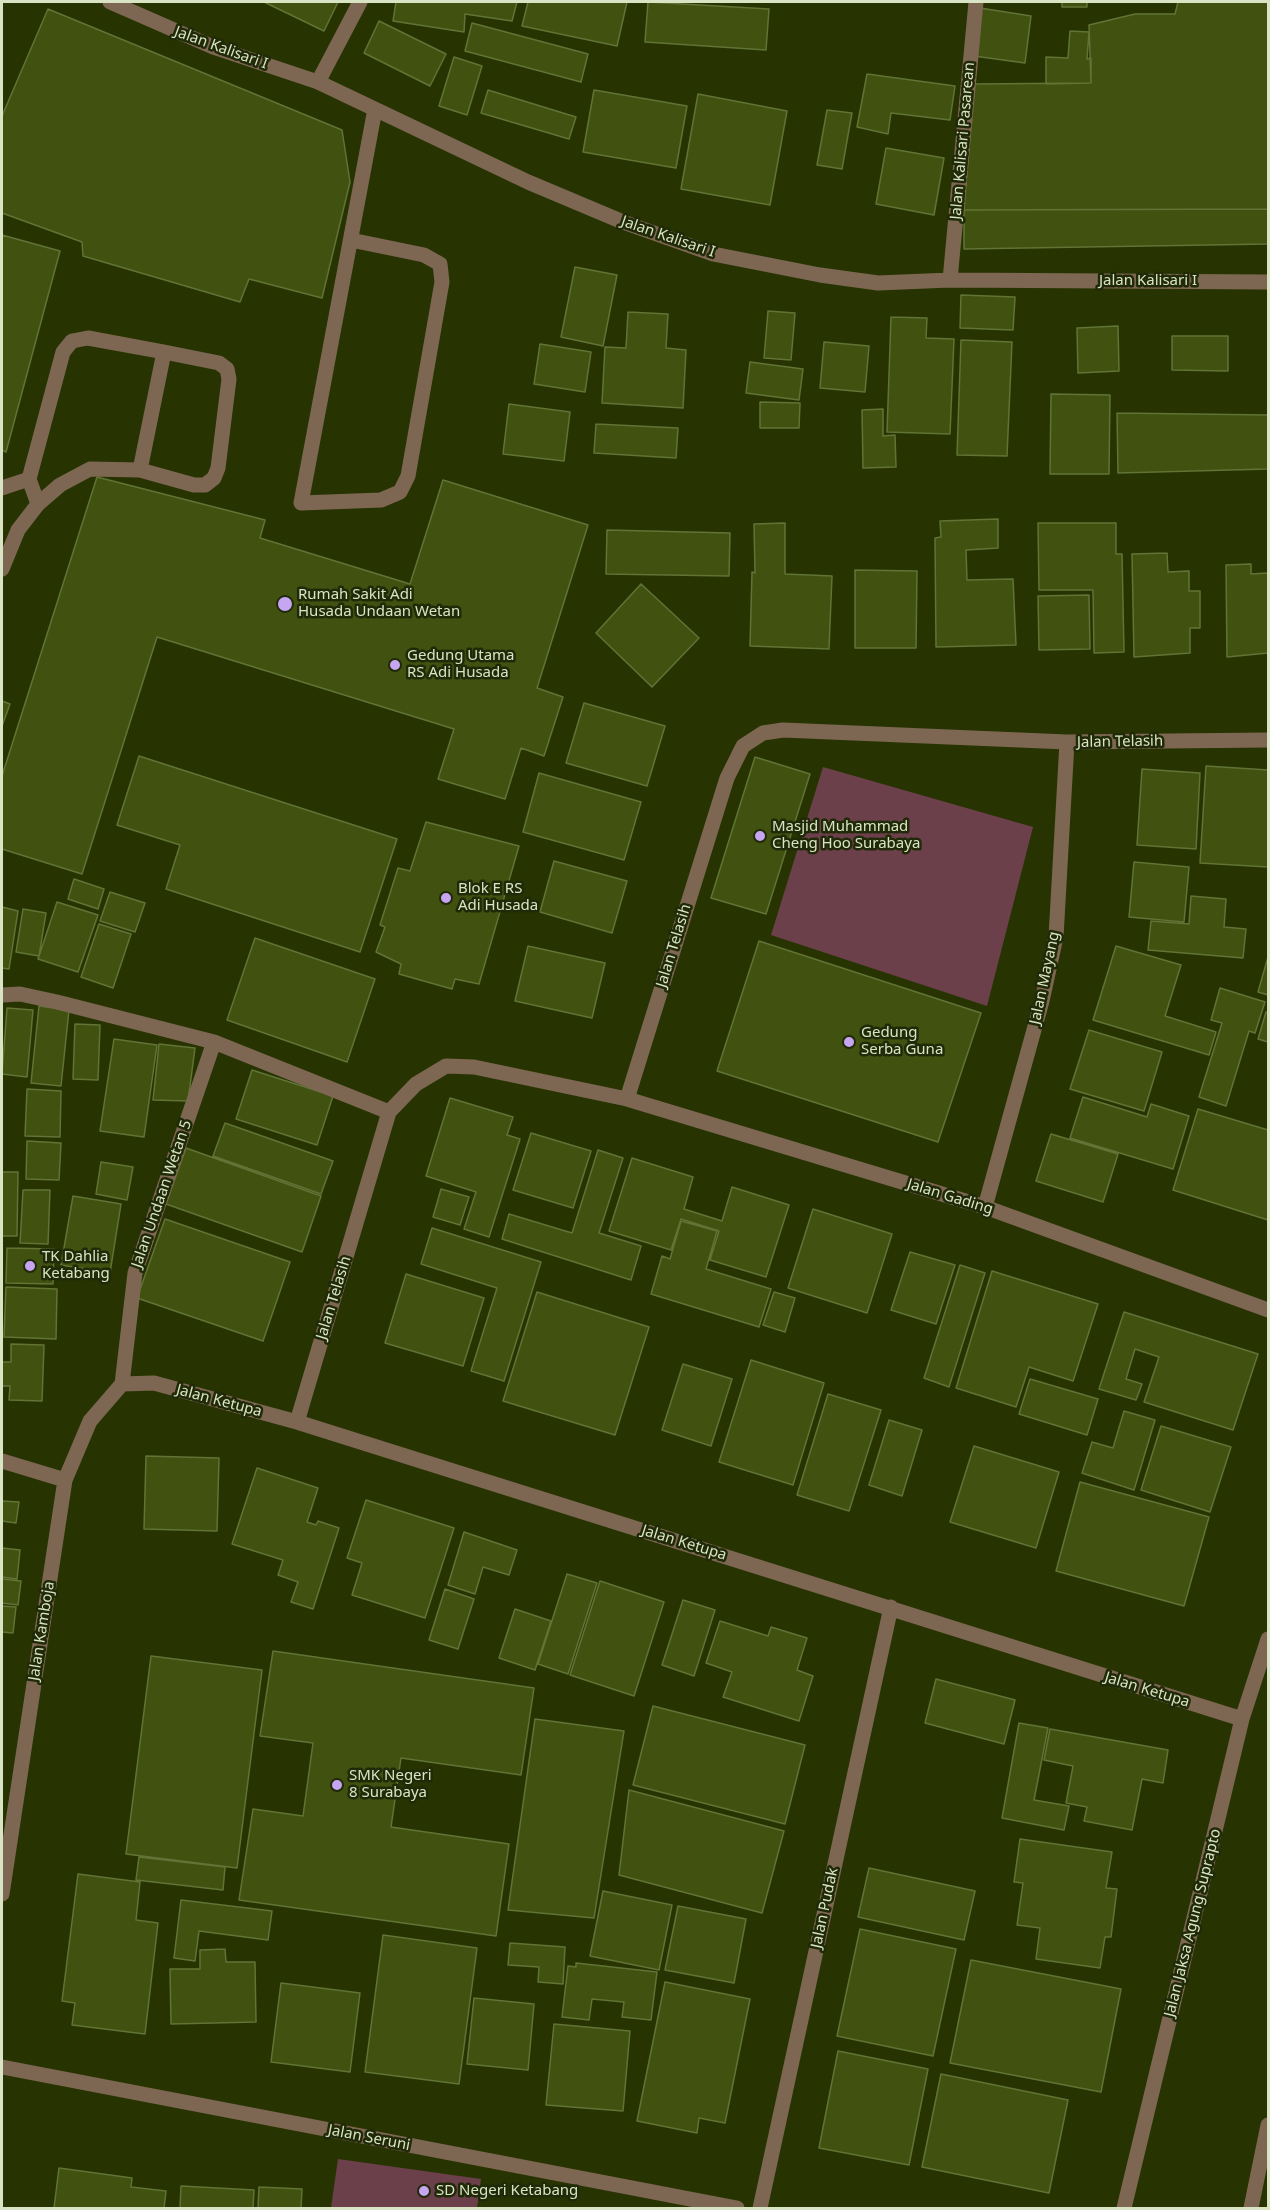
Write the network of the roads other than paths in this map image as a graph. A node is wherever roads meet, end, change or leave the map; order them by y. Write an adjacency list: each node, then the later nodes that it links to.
1 (110, 2): 4 (street, Jalan Kalisari I)
2 (360, 2): 4 (street)
3 (976, 2): 7 (street, Jalan Kalisari Pasarean)
4 (318, 82): 5 (street, Jalan Kalisari I)
5 (375, 109): 6 (street); 7 (street, Jalan Kalisari I)
6 (351, 240): 6 (street)
7 (950, 280): 8 (street, Jalan Kalisari I)
8 (1269, 282)
9 (164, 352): 10 (street); 10 (street); 11 (street)
10 (140, 470): 13 (street)
11 (29, 479): 12 (street); 13 (street)
12 (2, 488)
13 (38, 504): 14 (street)
14 (2, 569)
15 (1269, 740): 16 (street, Jalan Telasih)
16 (1067, 742): 19 (street, Jalan Telasih); 21 (street, Jalan Mayang)
17 (2, 995): 18 (street)
18 (214, 1042): 20 (street); 23 (street, Jalan Undaan Wetan 5)
19 (627, 1099): 20 (street, Jalan Telasih); 21 (street, Jalan Gading)
20 (389, 1112): 24 (street, Jalan Telasih)
21 (985, 1207): 22 (street, Jalan Gading)
22 (1269, 1310)
23 (122, 1384): 24 (street, Jalan Ketupa); 26 (street, Jalan Kamboja)
24 (297, 1422): 27 (street, Jalan Ketupa)
25 (2, 1461): 26 (street)
26 (65, 1480): 30 (street, Jalan Kamboja)
27 (891, 1607): 29 (street, Jalan Ketupa); 34 (street, Jalan Pudak)
28 (1269, 1639): 29 (street, Jalan Jaksa Agung Suprapto)
29 (1242, 1719): 35 (street, Jalan Jaksa Agung Suprapto)
30 (2, 1894)
31 (2, 2067): 33 (street, Jalan Seruni)
32 (1269, 2125): 36 (street)
33 (737, 2208)
34 (760, 2208)
35 (1124, 2208)
36 (1251, 2208)

